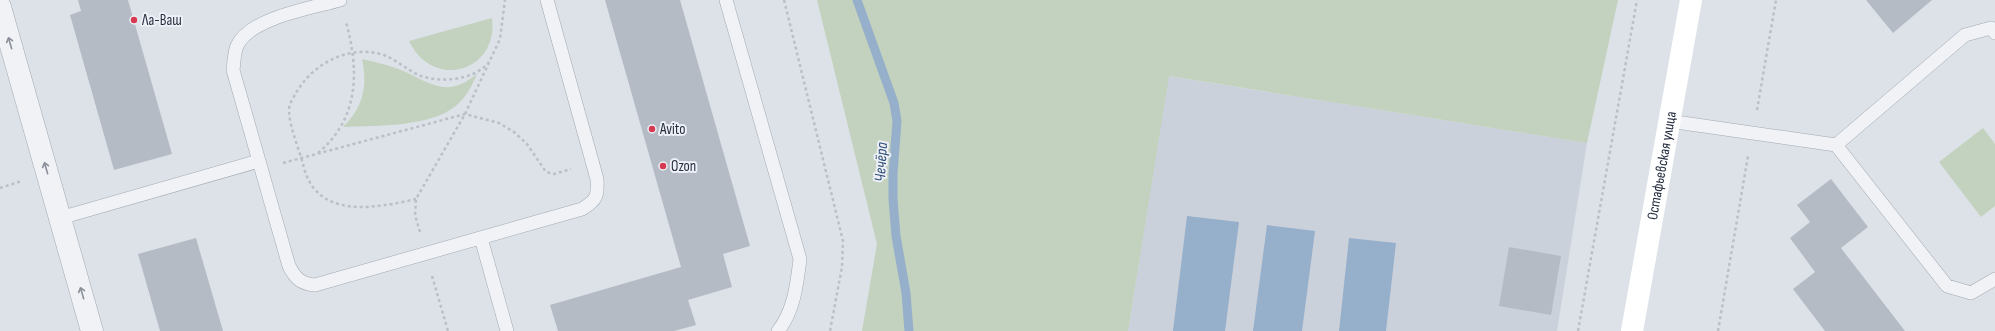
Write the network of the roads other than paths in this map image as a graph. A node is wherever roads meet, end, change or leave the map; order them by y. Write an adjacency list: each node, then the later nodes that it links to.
1 (340, 0): 9 (lane)
2 (547, 0): 11 (lane)
3 (726, 0): 15 (lane)
4 (1691, 0): 7 (street, Остафьевская улица)
5 (0, 7): 10 (street, one-way to 5)
6 (1995, 32): 8 (lane)
7 (1669, 122): 8 (lane); 16 (street, Остафьевская улица)
8 (1836, 145): 12 (lane)
9 (260, 165): 10 (lane); 11 (lane)
10 (60, 218): 13 (street, one-way to 10)
11 (481, 238): 14 (lane)
12 (1995, 279)
13 (92, 331)
14 (507, 331)
15 (778, 331)
16 (1632, 331)

